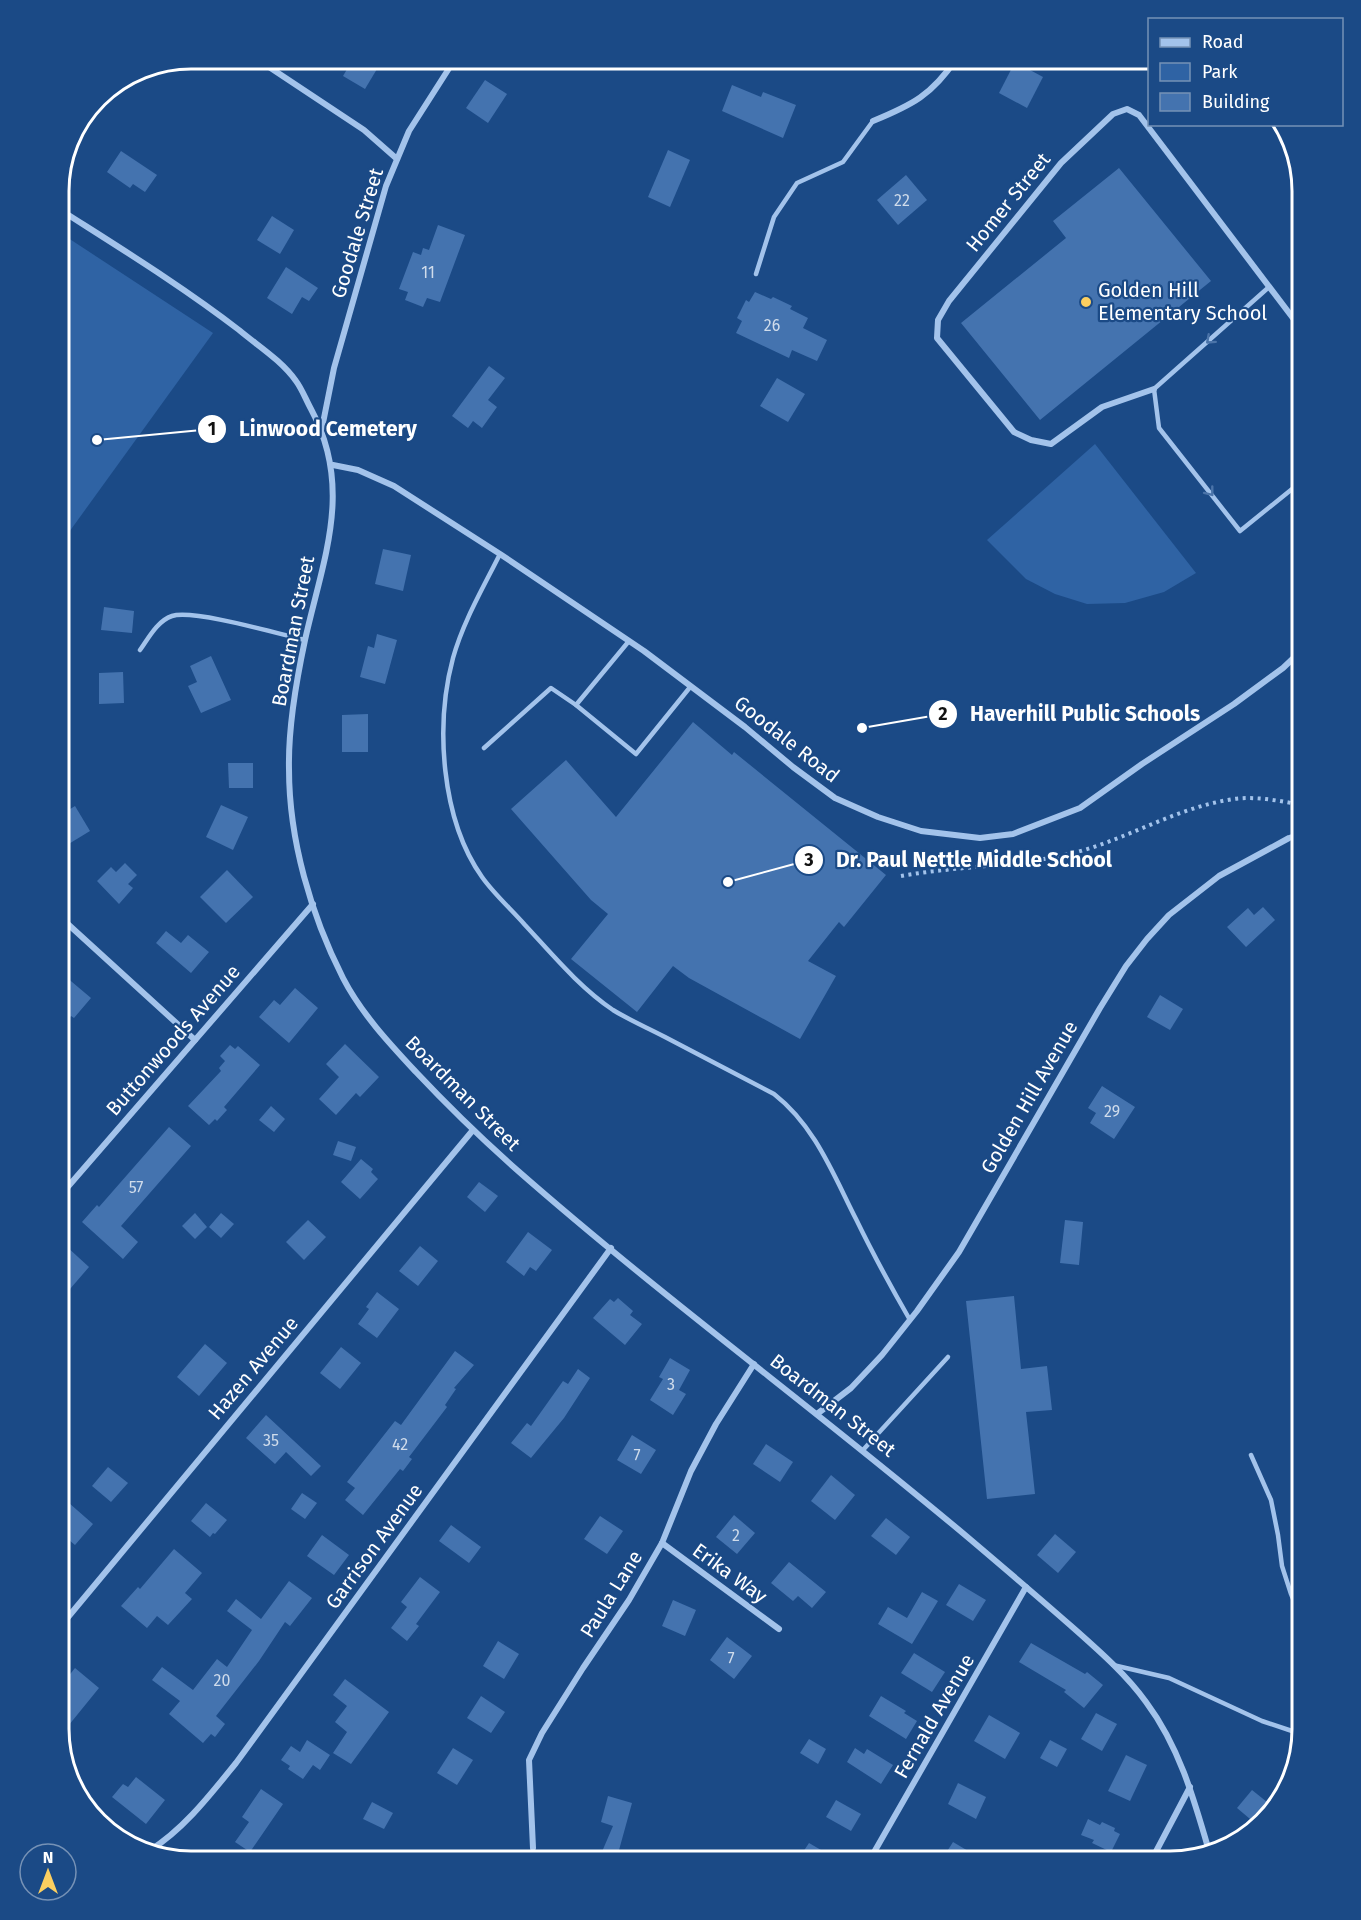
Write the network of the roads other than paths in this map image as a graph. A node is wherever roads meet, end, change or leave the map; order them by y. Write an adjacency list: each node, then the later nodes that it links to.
1 (273, 69): 5 (street)
2 (448, 69): 5 (street, Goodale Street)
3 (948, 69): 4 (street)
4 (873, 121): 7 (lane)
5 (397, 159): 11 (street, Goodale Street)
6 (69, 215): 11 (street, Boardman Street)
7 (756, 274)
8 (1269, 287): 9 (street, Homer Street); 10 (lane, one-way to 10); 10 (street, Homer Street)
9 (1292, 317)
10 (1154, 389): 13 (lane, one-way to 13)
11 (322, 429): 12 (street, Boardman Street)
12 (333, 465): 14 (street, Goodale Road); 15 (street, Boardman Street)
13 (1292, 489)
14 (500, 555): 16 (street, Goodale Road); 29 (lane)
15 (305, 640): 17 (lane); 23 (street, Boardman Street)
16 (629, 641): 19 (street, Goodale Road); 20 (lane)
17 (140, 650)
18 (1292, 660): 19 (street, Goodale Road)
19 (691, 686): 20 (lane)
20 (576, 705): 21 (lane)
21 (484, 748)
22 (1292, 837): 29 (street, Golden Hill Avenue)
23 (313, 904): 25 (street, Buttonwoods Avenue); 26 (street, Boardman Street)
24 (69, 925): 25 (street)
25 (195, 1040): 27 (street, Buttonwoods Avenue)
26 (472, 1130): 28 (street, Boardman Street); 38 (street, Hazen Avenue)
27 (69, 1185)
28 (611, 1248): 31 (street, Boardman Street); 44 (street, Garrison Avenue)
29 (910, 1320): 32 (street, Golden Hill Avenue)
30 (948, 1357): 33 (lane)
31 (754, 1364): 32 (street, Boardman Street); 35 (street, Paula Lane)
32 (817, 1414): 33 (street, Boardman Street)
33 (863, 1450): 36 (street, Boardman Street)
34 (1251, 1455): 37 (lane)
35 (662, 1543): 39 (street, Erika Way); 45 (street, Paula Lane)
36 (1026, 1587): 40 (street, Boardman Street); 46 (street, Fernald Avenue)
37 (1292, 1596)
38 (69, 1615)
39 (779, 1629)
40 (1113, 1665): 41 (lane); 42 (street, Boardman Street)
41 (1292, 1731)
42 (1190, 1787): 43 (street, Boardman Street); 47 (street)
43 (1207, 1845)
44 (157, 1846)
45 (533, 1848)
46 (875, 1851)
47 (1157, 1851)

